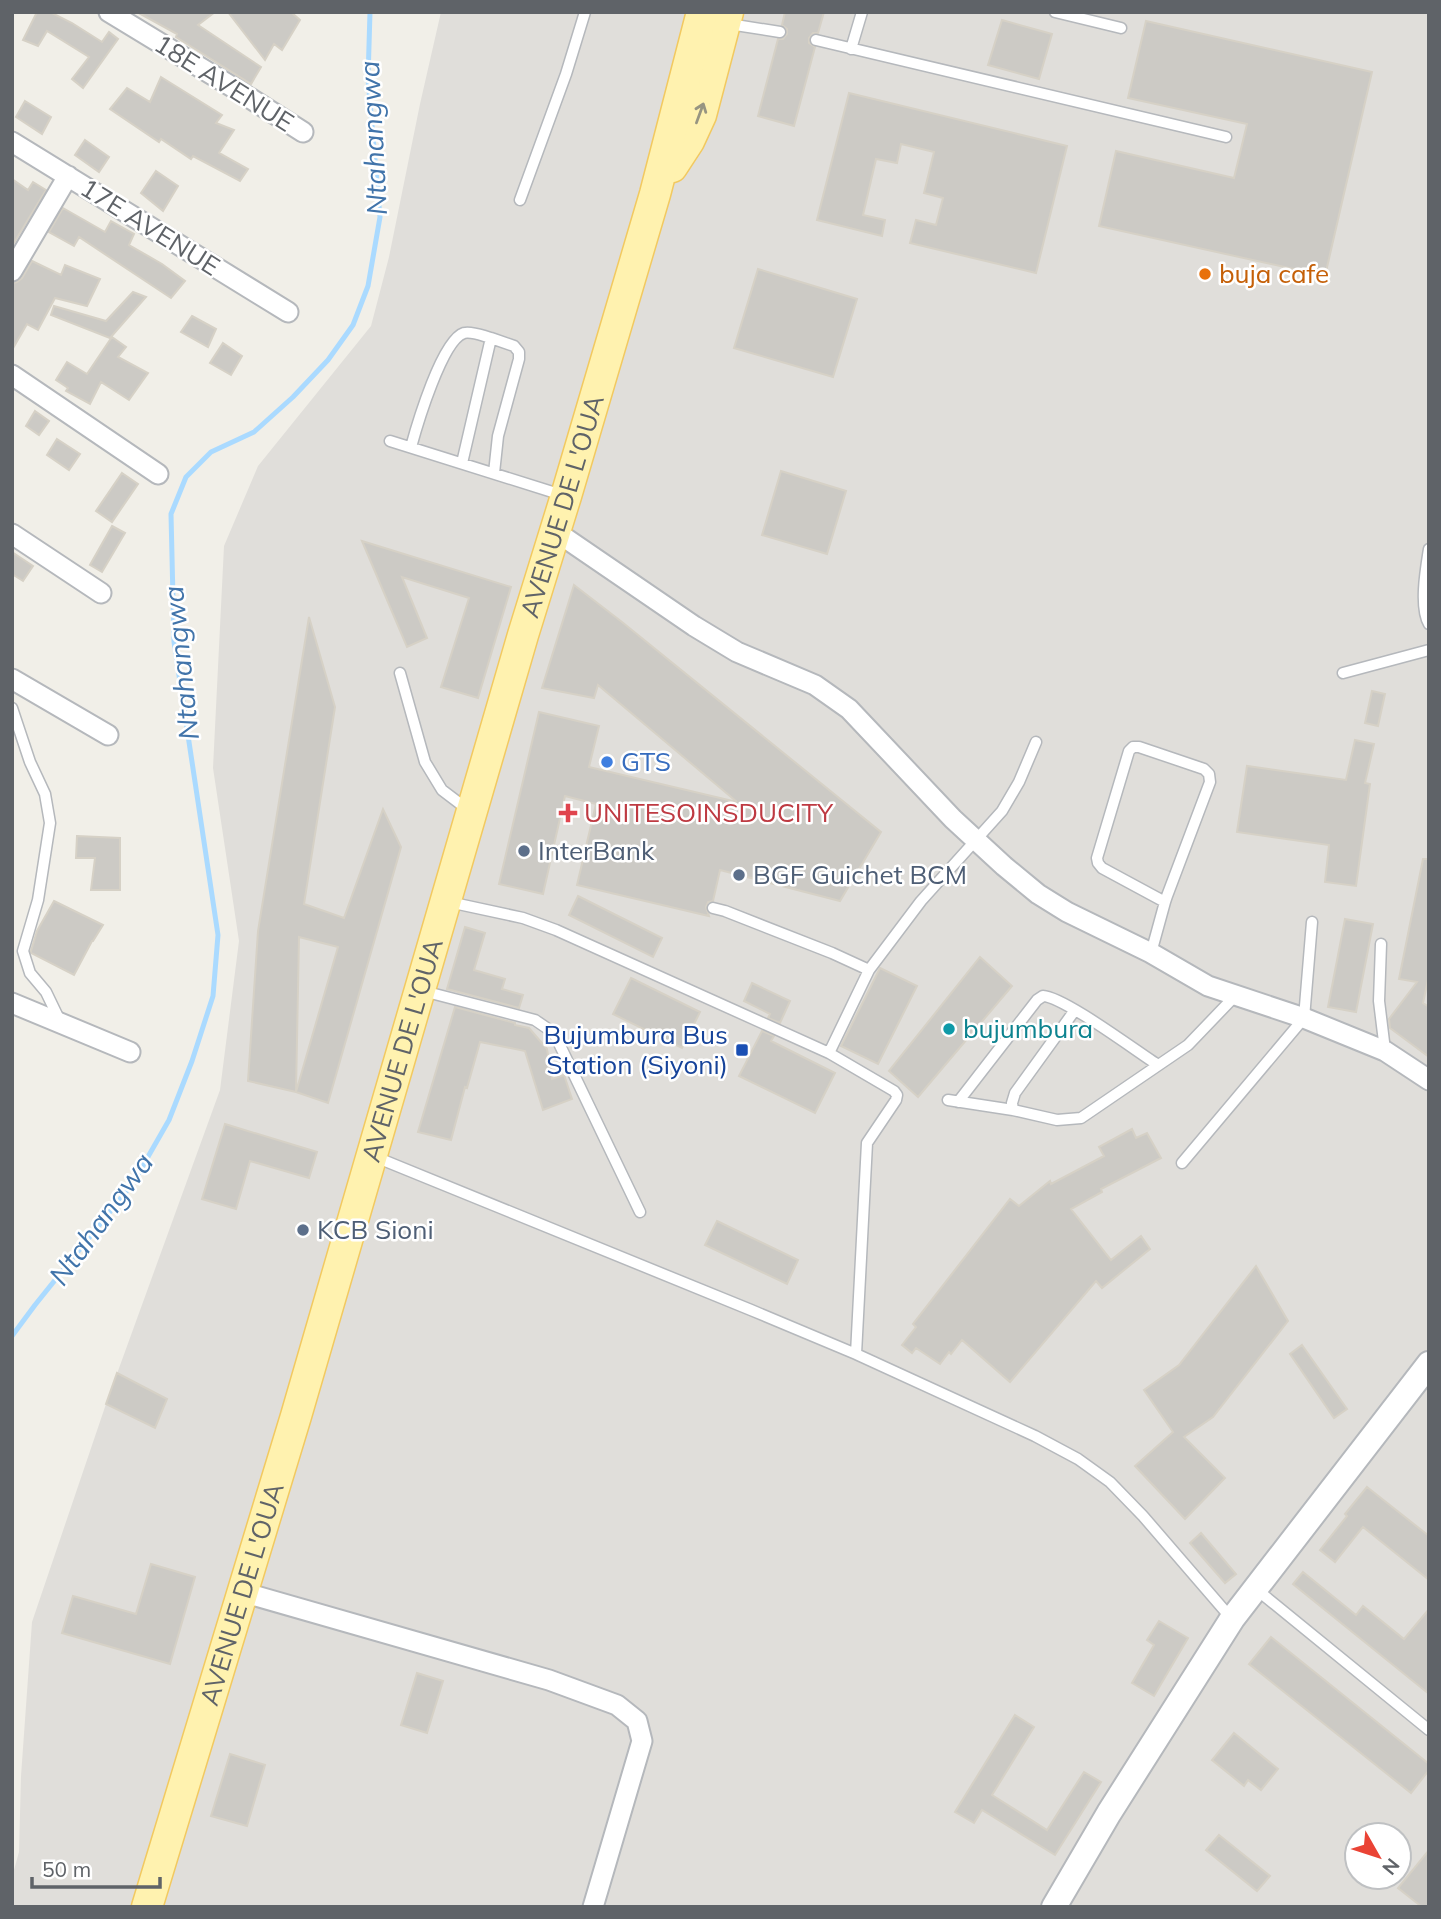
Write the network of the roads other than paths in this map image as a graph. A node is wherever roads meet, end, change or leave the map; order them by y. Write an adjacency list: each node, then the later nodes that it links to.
1 (109, 12): 10 (street, 18E AVENUE)
2 (585, 12): 14 (lane)
3 (862, 12): 9 (lane)
4 (1055, 12): 6 (lane)
5 (714, 17): 7 (lane); 24 (main road, AVENUE DE L'OUA)
6 (1121, 29)
7 (780, 32)
8 (816, 40): 9 (lane)
9 (851, 50): 11 (lane)
10 (303, 132)
11 (1226, 137)
12 (12, 142): 13 (street, 17E AVENUE)
13 (68, 176): 15 (street); 16 (street, 17E AVENUE)
14 (520, 200)
15 (12, 271)
16 (288, 312)
17 (491, 338): 20 (lane); 21 (lane); 22 (lane)
18 (12, 375): 23 (street)
19 (390, 441): 20 (lane)
20 (411, 447): 21 (lane)
21 (462, 463): 22 (lane)
22 (494, 473): 24 (lane)
23 (158, 474)
24 (566, 496): 25 (main road, AVENUE DE L'OUA)
25 (555, 531): 37 (main road, AVENUE DE L'OUA); 38 (street)
26 (12, 534): 28 (street)
27 (1429, 549): 29 (lane)
28 (102, 593)
29 (1429, 624)
30 (1429, 650): 32 (lane)
31 (400, 673): 37 (lane)
32 (1343, 673)
33 (12, 679): 35 (street)
34 (12, 708): 51 (lane)
35 (108, 735)
36 (1036, 742): 38 (lane)
37 (471, 812): 39 (main road, AVENUE DE L'OUA)
38 (976, 839): 44 (street); 45 (lane)
39 (445, 902): 46 (main road, AVENUE DE L'OUA); 54 (lane)
40 (1165, 902): 40 (lane); 44 (lane)
41 (713, 908): 45 (lane)
42 (1312, 922): 50 (lane)
43 (1381, 944): 52 (lane)
44 (1151, 953): 47 (street)
45 (869, 970): 54 (lane)
46 (419, 990): 58 (main road, AVENUE DE L'OUA); 60 (lane)
47 (1235, 996): 50 (street); 55 (lane)
48 (12, 1003): 51 (street)
49 (1075, 1010): 55 (lane); 57 (lane); 57 (lane)
50 (1304, 1018): 52 (street); 59 (lane)
51 (61, 1023): 53 (street)
52 (1385, 1051): 56 (street)
53 (130, 1052)
54 (829, 1053): 61 (lane)
55 (1158, 1065): 57 (lane)
56 (1429, 1080)
57 (1013, 1110)
58 (371, 1155): 61 (lane); 64 (main road, AVENUE DE L'OUA)
59 (1182, 1163)
60 (640, 1212)
61 (856, 1354): 65 (lane)
62 (1429, 1364): 63 (street)
63 (1255, 1589): 65 (street); 66 (lane)
64 (242, 1592): 67 (main road, AVENUE DE L'OUA); 68 (street)
65 (1232, 1619): 69 (street)
66 (1429, 1730)
67 (147, 1907)
68 (593, 1907)
69 (1054, 1907)

